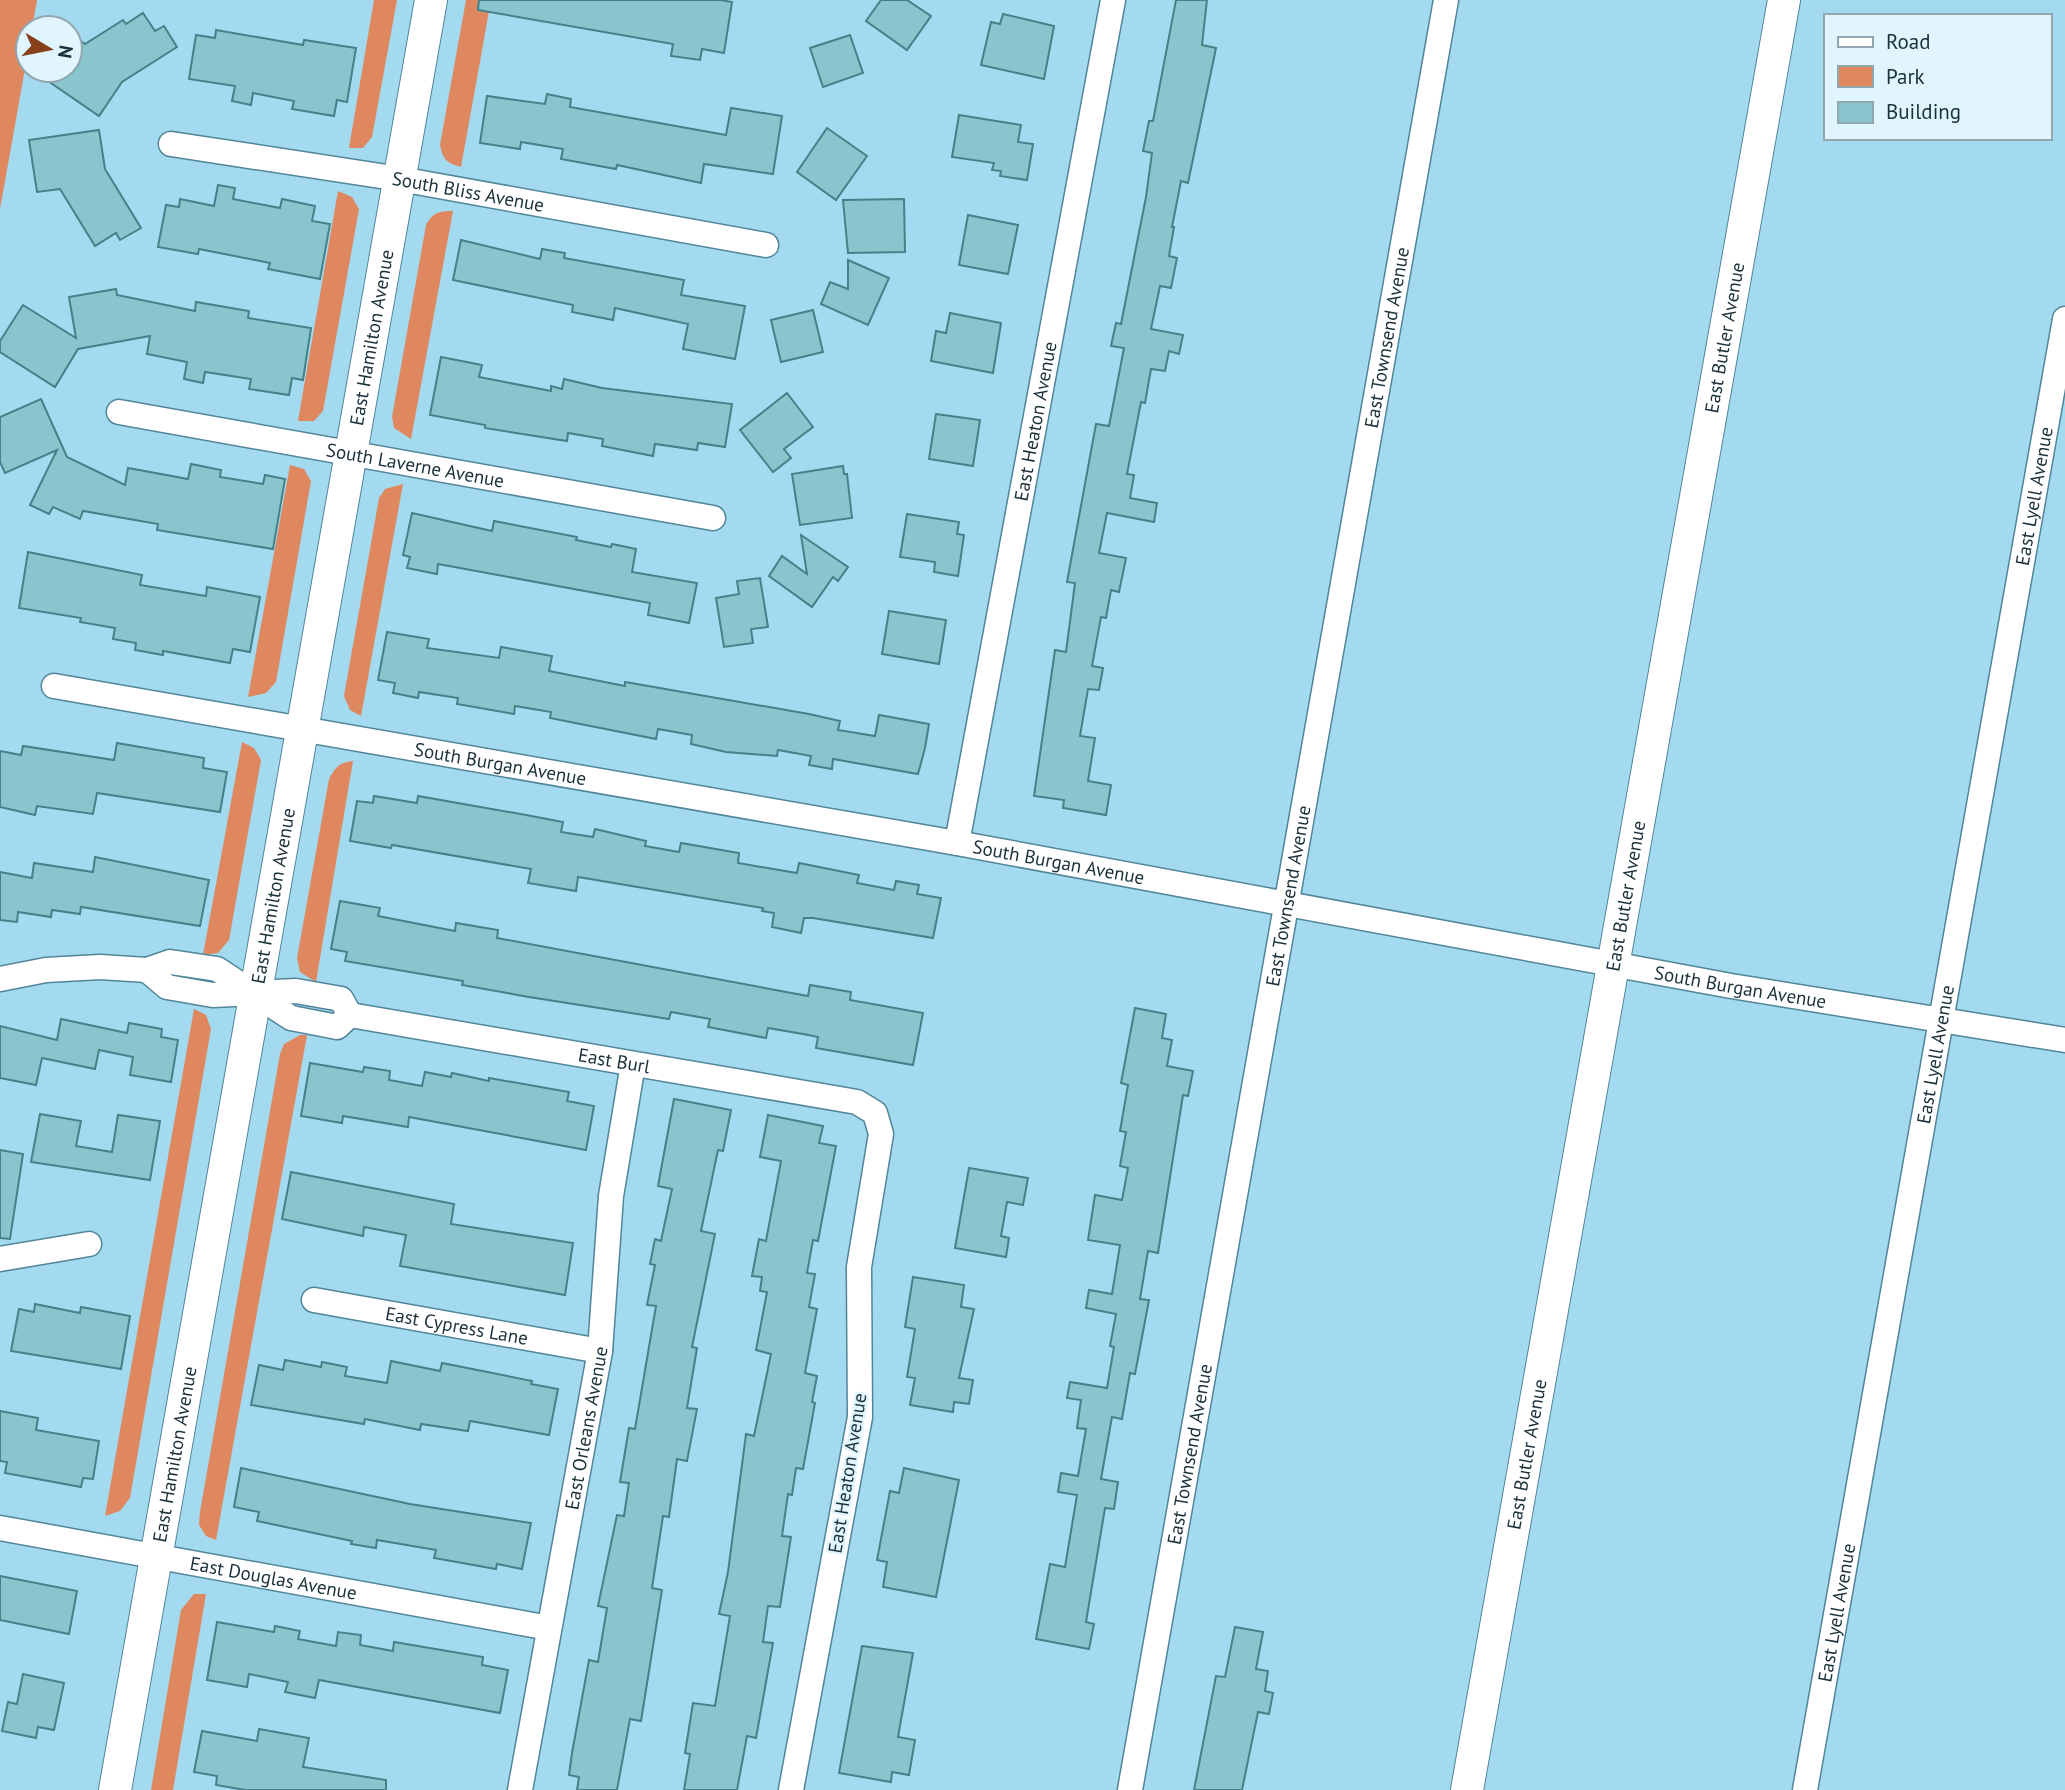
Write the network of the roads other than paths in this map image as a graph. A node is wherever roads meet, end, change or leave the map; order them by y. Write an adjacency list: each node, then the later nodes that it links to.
1 (431, 0): 6 (street, East Hamilton Avenue)
2 (1113, 0): 14 (street, East Heaton Avenue)
3 (1446, 0): 15 (street, East Townsend Avenue)
4 (1784, 0): 16 (street, East Butler Avenue)
5 (171, 144): 6 (street, South Bliss Avenue)
6 (400, 179): 7 (street, South Bliss Avenue); 10 (street, East Hamilton Avenue)
7 (766, 245)
8 (2065, 319): 19 (street, East Lyell Avenue)
9 (119, 412): 10 (street, South Laverne Avenue)
10 (351, 451): 11 (street, South Laverne Avenue); 13 (street, East Hamilton Avenue)
11 (713, 517)
12 (54, 686): 13 (street, South Burgan Avenue)
13 (303, 730): 14 (street, South Burgan Avenue); 18 (street, East Hamilton Avenue)
14 (957, 843): 15 (street, South Burgan Avenue)
15 (1287, 903): 16 (street, South Burgan Avenue); 33 (street, East Townsend Avenue)
16 (1614, 962): 19 (street, South Burgan Avenue); 34 (street, East Butler Avenue)
17 (0, 979): 18 (street)
18 (255, 993): 21 (street, East Burl); 28 (street, East Hamilton Avenue)
19 (1942, 1018): 20 (street, South Burgan Avenue); 35 (street, East Lyell Avenue)
20 (2065, 1040)
21 (633, 1064): 22 (street, East Burl); 26 (street, East Orleans Avenue)
22 (875, 1113): 32 (street, East Heaton Avenue)
23 (89, 1244): 24 (street)
24 (0, 1259)
25 (314, 1300): 26 (street, East Cypress Lane)
26 (600, 1351): 29 (street, East Orleans Avenue)
27 (0, 1528): 28 (street, East Douglas Avenue)
28 (155, 1555): 29 (street, East Douglas Avenue); 30 (street, East Hamilton Avenue)
29 (549, 1628): 31 (street, East Orleans Avenue)
30 (116, 1790)
31 (520, 1790)
32 (791, 1790)
33 (1130, 1790)
34 (1467, 1790)
35 (1805, 1790)

